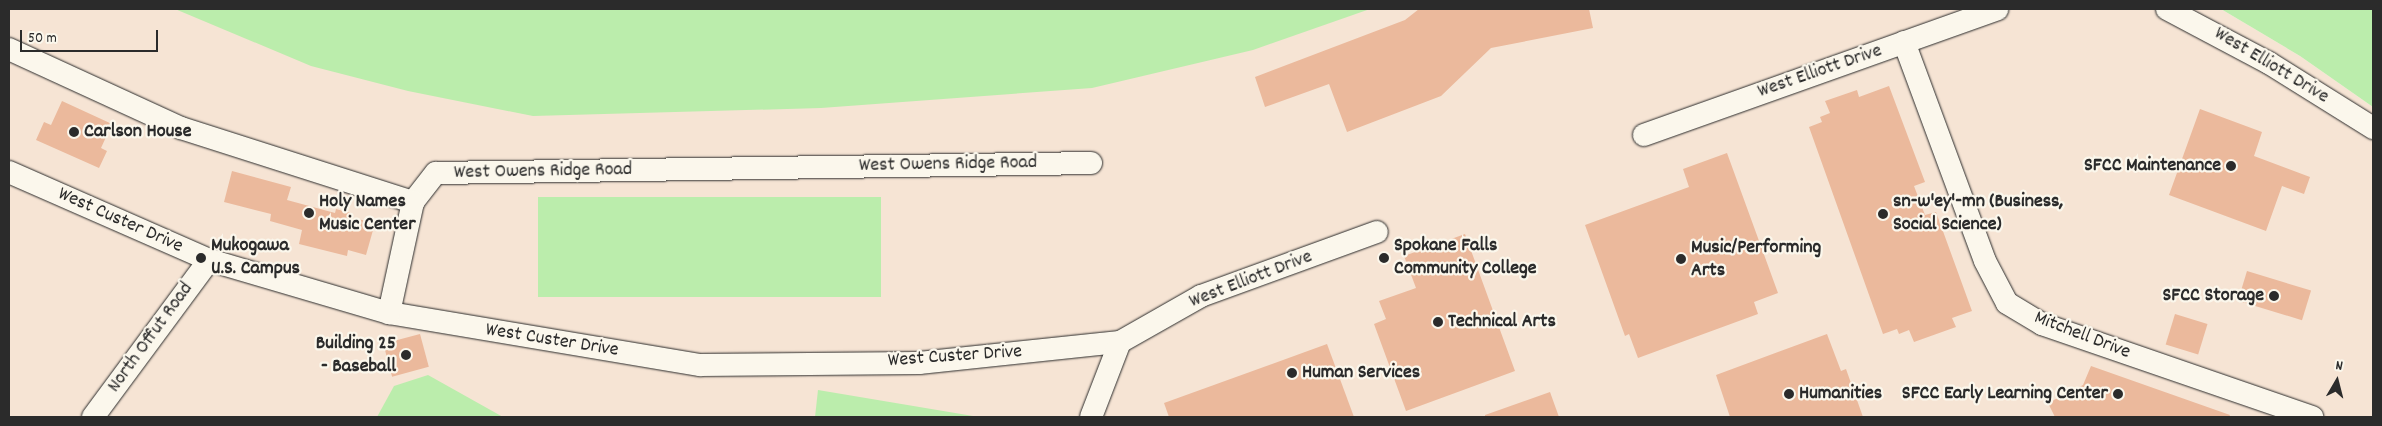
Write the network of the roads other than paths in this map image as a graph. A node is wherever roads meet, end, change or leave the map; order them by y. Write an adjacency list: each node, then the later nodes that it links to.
1 (1997, 9): 3 (street, West Elliott Drive)
2 (2167, 9): 5 (street, West Elliott Drive)
3 (1904, 42): 6 (street, West Elliott Drive); 16 (street, Mitchell Drive)
4 (9, 48): 9 (street)
5 (2373, 128)
6 (1644, 135)
7 (1091, 163): 9 (street, West Owens Ridge Road)
8 (9, 172): 11 (street, West Custer Drive)
9 (413, 202): 12 (street)
10 (1378, 232): 13 (street, West Elliott Drive)
11 (209, 260): 12 (street, West Custer Drive); 14 (street, North Offut Road)
12 (389, 314): 13 (street, West Custer Drive)
13 (1120, 342): 15 (street)
14 (93, 417)
15 (1091, 417)
16 (2312, 417)

